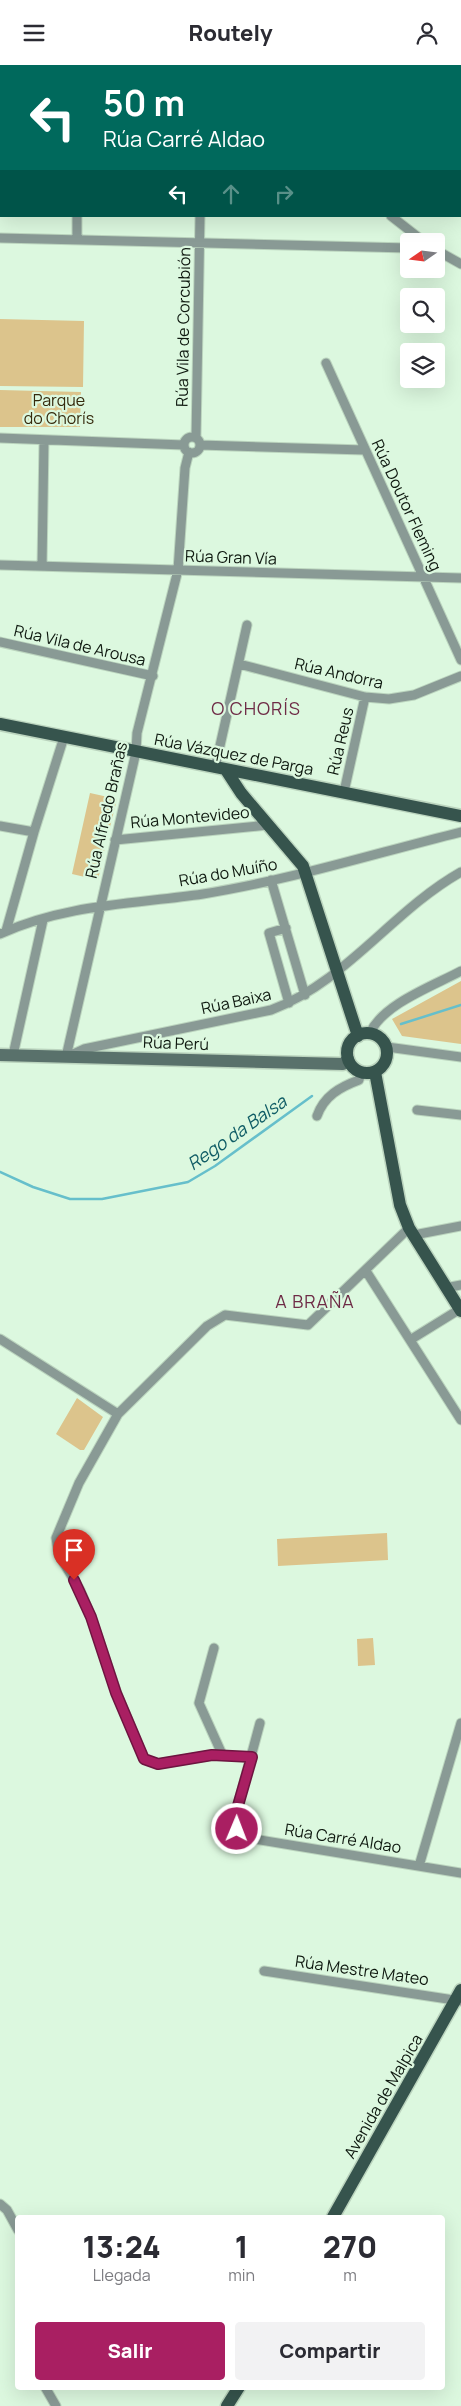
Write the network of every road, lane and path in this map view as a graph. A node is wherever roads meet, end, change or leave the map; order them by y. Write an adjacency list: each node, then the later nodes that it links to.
1 (77, 217): 6 (street)
2 (200, 217): 7 (street, Rúa Vila de Corcubión)
3 (392, 217): 4 (street)
4 (413, 233)
5 (0, 238): 6 (street)
6 (77, 239): 7 (street)
7 (200, 243): 8 (street); 14 (street, Rúa Vila de Corcubión)
8 (400, 248)
9 (445, 254): 10 (street)
10 (461, 264)
11 (326, 363): 16 (street, Rúa Doutor Fleming)
12 (0, 438): 13 (street)
13 (44, 440): 15 (street); 18 (street)
14 (198, 442): 15 (street); 15 (street); 16 (street)
15 (186, 449): 19 (street)
16 (364, 451): 20 (street, Rúa Doutor Fleming)
17 (0, 565): 18 (street, Rúa Gran Vía)
18 (42, 566): 19 (street, Rúa Gran Vía)
19 (178, 570): 20 (street, Rúa Gran Vía); 26 (street, Rúa Alfredo Brañas)
20 (424, 577): 21 (street, Rúa Gran Vía); 24 (street, Rúa Doutor Fleming)
21 (461, 578)
22 (248, 625): 25 (street)
23 (0, 642): 26 (street, Rúa Vila de Arousa)
24 (461, 660)
25 (239, 664): 28 (street, Rúa Andorra); 33 (street)
26 (153, 677): 31 (street, Rúa Alfredo Brañas)
27 (461, 677): 28 (street, Rúa Andorra)
28 (366, 697): 34 (street, Rúa Reus)
29 (0, 725): 30 (main road, Rúa Vázquez de Parga)
30 (64, 737): 31 (main road, Rúa Vázquez de Parga); 38 (street)
31 (136, 752): 32 (main road, Rúa Vázquez de Parga); 40 (street, Rúa Alfredo Brañas)
32 (193, 764): 33 (main road, Rúa Vázquez de Parga); 33 (main road)
33 (229, 773): 34 (main road, Rúa Vázquez de Parga); 36 (main road)
34 (344, 791): 35 (main road, Rúa Vázquez de Parga)
35 (461, 816)
36 (268, 825): 40 (street, Rúa Montevideo); 41 (main road)
37 (0, 826): 38 (street)
38 (34, 832): 47 (street)
39 (461, 832): 41 (street, Rúa do Muíño)
40 (115, 840): 44 (street, Rúa Alfredo Brañas)
41 (305, 871): 43 (street, Rúa do Muíño); 49 (main road)
42 (461, 872): 49 (street, Rúa Baixa)
43 (272, 880): 44 (street, Rúa do Muíño); 46 (street)
44 (100, 905): 45 (street, Rúa do Muíño); 56 (street, Rúa Alfredo Brañas)
45 (43, 920): 47 (street, Rúa do Muíño); 55 (street)
46 (286, 928): 50 (street); 51 (street)
47 (3, 932)
48 (461, 971): 52 (street)
49 (336, 973): 50 (street, Rúa Baixa); 52 (main road)
50 (305, 995): 51 (street, Rúa Baixa)
51 (289, 1003): 53 (street, Rúa Baixa)
52 (365, 1034): 54 (main road); 59 (main road)
53 (124, 1040): 56 (street, Rúa Baixa); 58 (street)
54 (386, 1047): 57 (street); 60 (main road)
55 (6, 1055): 56 (street, Rúa Perú)
56 (66, 1057): 58 (street, Rúa Perú)
57 (461, 1057)
58 (123, 1058): 59 (street, Rúa Perú)
59 (348, 1059): 61 (main road)
60 (375, 1072): 61 (main road); 66 (main road)
61 (361, 1073): 64 (street)
62 (417, 1110): 63 (street)
63 (461, 1115)
64 (317, 1116)
65 (461, 1226): 66 (street)
66 (411, 1231): 67 (street); 69 (main road)
67 (366, 1271): 72 (street); 73 (street)
68 (461, 1285): 69 (street)
69 (445, 1287): 70 (main road)
70 (460, 1310): 72 (street)
71 (0, 1339): 73 (street)
72 (410, 1340): 74 (street)
73 (118, 1414): 78 (street)
74 (460, 1417)
75 (214, 1648): 78 (street)
76 (260, 1723): 79 (street, Rúa Carré Aldao)
77 (461, 1723): 80 (street)
78 (222, 1754): 79 (street)
79 (252, 1757): 80 (street, Rúa Carré Aldao)
80 (419, 1866): 81 (street, Rúa Carré Aldao)
81 (461, 1873)
82 (264, 1971): 83 (street, Rúa Mestre Mateo)
83 (459, 1997): 85 (main road, Avenida de Malpica)
84 (0, 2204): 86 (street)
85 (334, 2215)
86 (15, 2225)
87 (48, 2390): 91 (street)
88 (231, 2390): 90 (main road)
89 (238, 2390): 90 (main road)
90 (228, 2404)
91 (56, 2406)

